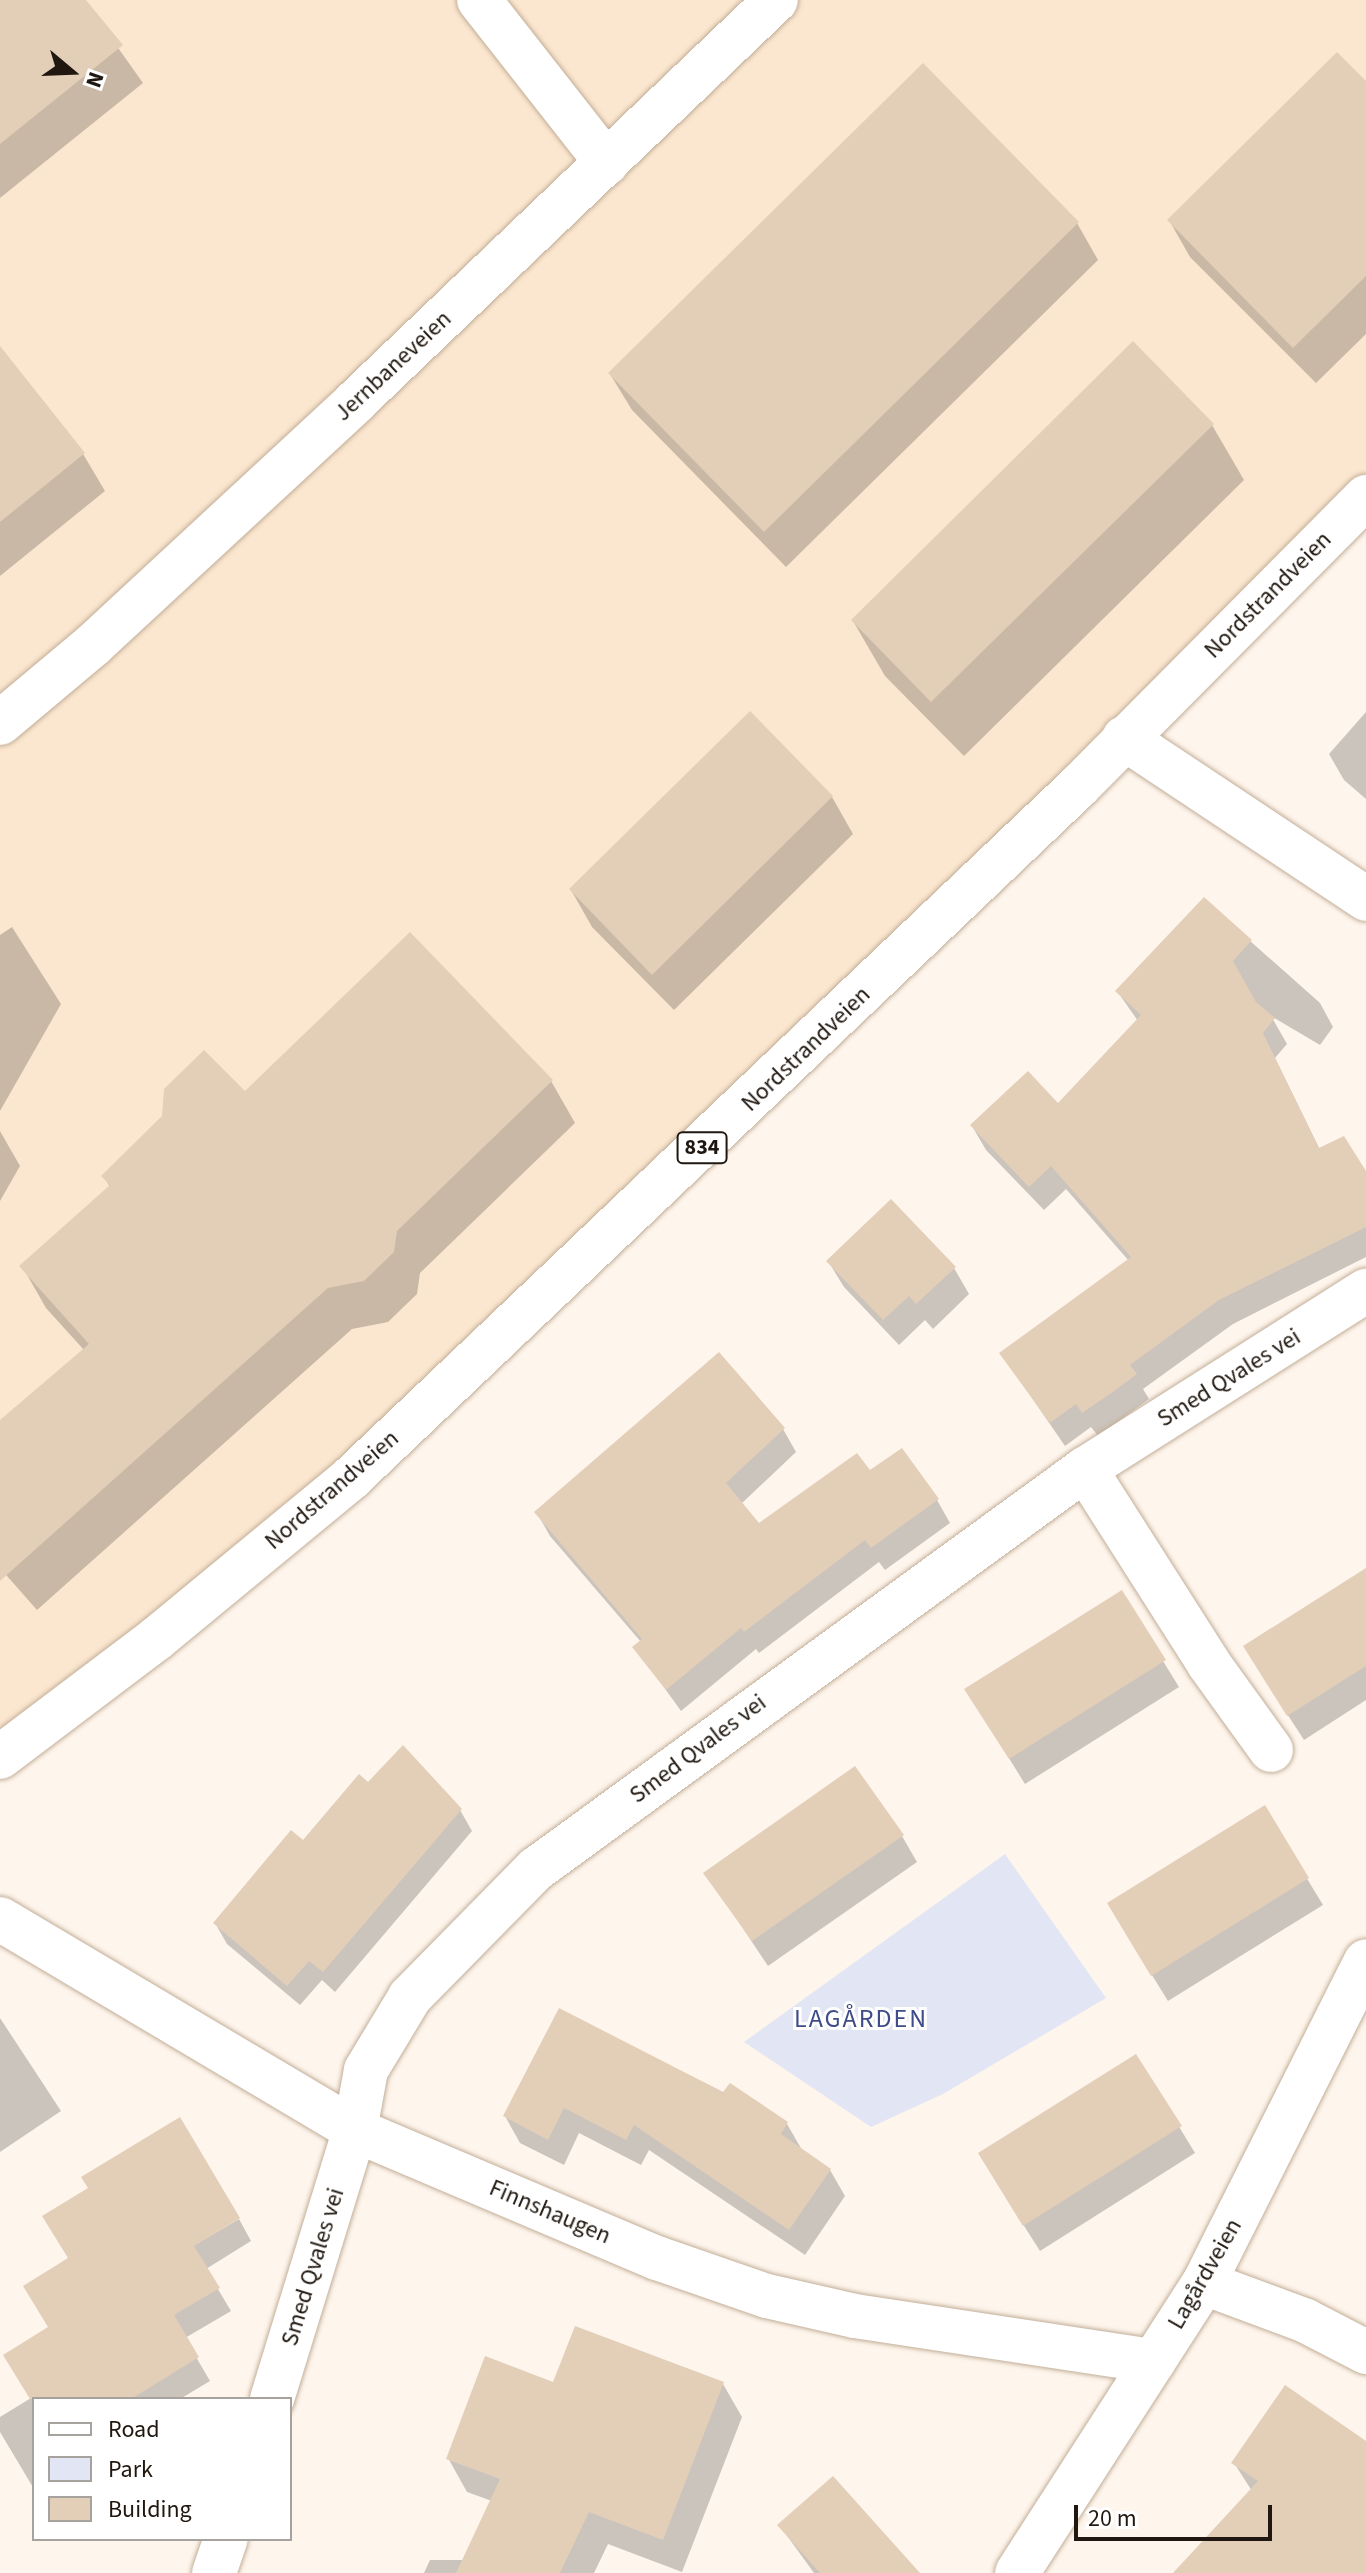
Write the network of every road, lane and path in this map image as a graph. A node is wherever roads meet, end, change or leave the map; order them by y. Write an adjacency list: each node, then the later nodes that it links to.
1 (479, 0): 3 (street)
2 (776, 0): 3 (street, Jernbaneveien)
3 (607, 163): 5 (street, Jernbaneveien)
4 (1366, 497): 6 (street, Nordstrandveien / 834)
5 (0, 723)
6 (1124, 738): 7 (street); 11 (street, Nordstrandveien / 834)
7 (1366, 899)
8 (1366, 1291): 9 (street, Smed Qvales vei)
9 (1085, 1469): 10 (street); 14 (street, Smed Qvales vei)
10 (1271, 1750)
11 (0, 1757)
12 (0, 1919): 14 (street, Finnshaugen)
13 (1366, 1961): 15 (street, Lagårdveien)
14 (355, 2130): 17 (street, Finnshaugen); 18 (street, Smed Qvales vei)
15 (1204, 2283): 16 (street); 17 (street, Lagårdveien)
16 (1366, 2352)
17 (1154, 2361): 21 (street, Lagårdveien)
18 (273, 2397)
19 (225, 2541): 20 (street)
20 (214, 2573)
21 (1017, 2573)

